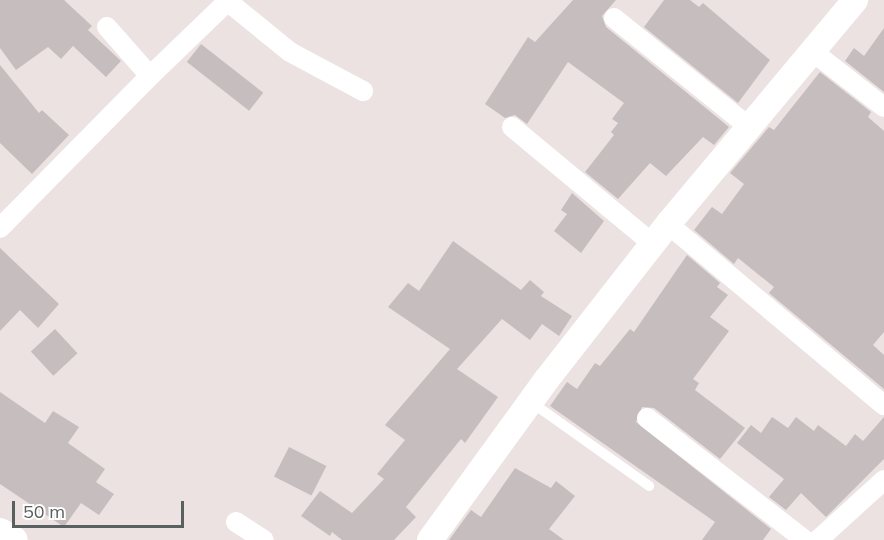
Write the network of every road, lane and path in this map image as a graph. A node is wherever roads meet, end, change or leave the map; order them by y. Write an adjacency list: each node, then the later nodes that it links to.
1 (855, 0): 5 (street)
2 (227, 1): 6 (street); 7 (street)
3 (614, 18): 10 (street)
4 (107, 27): 6 (street)
5 (812, 51): 8 (street); 10 (street)
6 (150, 76): 11 (street)
7 (363, 91)
8 (884, 107)
9 (512, 127): 12 (street)
10 (749, 127): 12 (street)
11 (0, 228)
12 (661, 234): 13 (street); 14 (street)
13 (530, 402): 17 (lane); 22 (street)
14 (884, 405)
15 (647, 418): 23 (street)
16 (884, 480): 24 (street)
17 (649, 486)
18 (236, 522): 21 (street)
19 (0, 531): 20 (street)
20 (15, 540)
21 (264, 540)
22 (430, 540)
23 (805, 540)
24 (818, 540)

